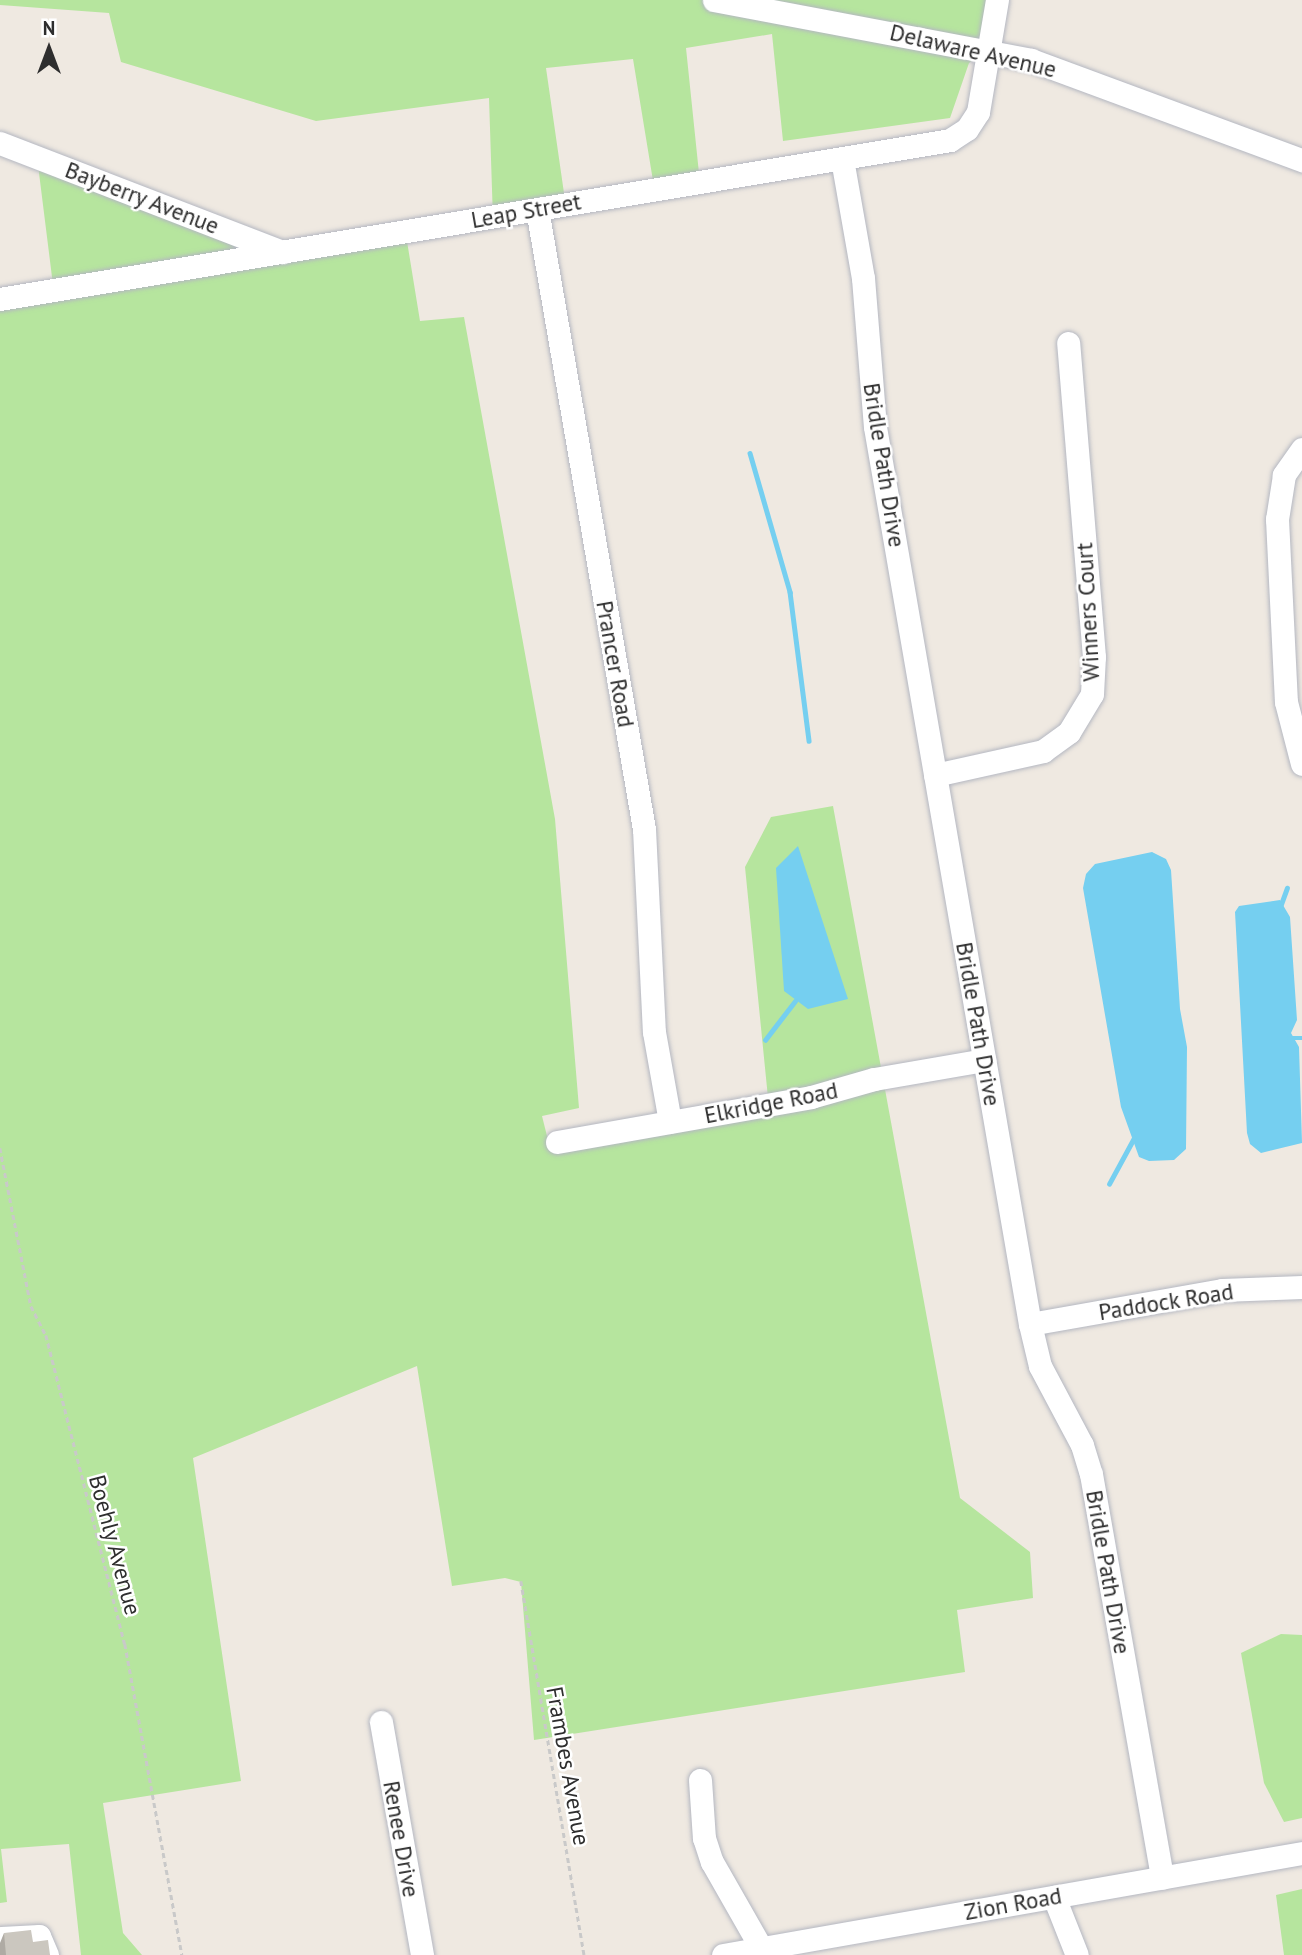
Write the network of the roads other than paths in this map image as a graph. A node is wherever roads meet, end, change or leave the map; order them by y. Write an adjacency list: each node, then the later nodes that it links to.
1 (714, 0): 3 (street, Delaware Avenue)
2 (997, 0): 4 (street, Leap Street)
3 (807, 8): 4 (street, Delaware Avenue)
4 (988, 50): 6 (street, Leap Street); 7 (street, Delaware Avenue)
5 (0, 143): 9 (street, Bayberry Avenue)
6 (842, 159): 8 (street, Leap Street); 15 (street, Bridle Path Drive)
7 (1302, 160)
8 (537, 209): 9 (street, Leap Street); 17 (street, Prancer Road)
9 (283, 252): 10 (street, Leap Street)
10 (0, 299)
11 (1068, 343): 15 (street, Winners Court)
12 (1302, 449): 13 (street)
13 (1293, 654): 14 (street)
14 (1302, 764)
15 (935, 775): 16 (street, Bridle Path Drive)
16 (984, 1059): 17 (street, Elkridge Road); 20 (street, Bridle Path Drive)
17 (670, 1122): 18 (street, Elkridge Road)
18 (557, 1142)
19 (1302, 1287): 20 (street, Paddock Road)
20 (1030, 1324): 24 (street, Bridle Path Drive)
21 (381, 1722): 29 (street, Renee Drive)
22 (699, 1780): 27 (street)
23 (1302, 1853): 24 (street, Zion Road)
24 (1162, 1878): 25 (street, Zion Road)
25 (1054, 1897): 27 (street, Zion Road); 31 (street)
26 (1, 1938): 28 (street)
27 (761, 1948): 30 (street, Zion Road)
28 (47, 1955)
29 (422, 1955)
30 (723, 1955)
31 (1077, 1955)

